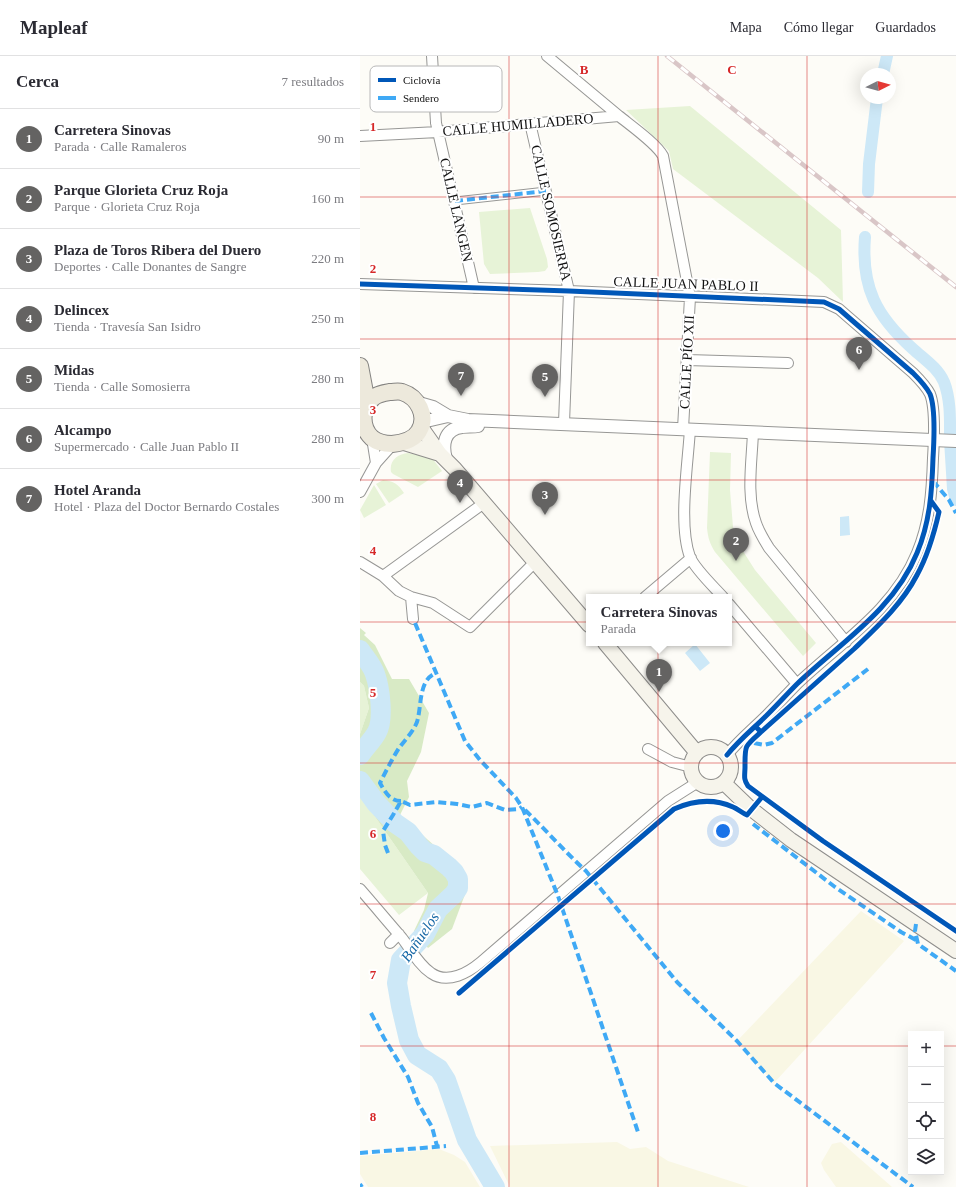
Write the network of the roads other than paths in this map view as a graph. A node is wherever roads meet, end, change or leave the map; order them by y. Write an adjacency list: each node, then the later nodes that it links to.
1 (432, 56): 3 (street, CALLE LANGEN)
2 (547, 56): 5 (street)
3 (433, 66)
4 (435, 112): 7 (street, CALLE LANGEN)
5 (619, 116): 6 (street, CALLE HUMILLADERO); 14 (street, CALLE PÍO XII)
6 (530, 123): 7 (street, CALLE HUMILLADERO); 9 (street, CALLE SOMOSIERRA)
7 (438, 132): 8 (street, CALLE HUMILLADERO); 10 (street, CALLE LANGEN)
8 (360, 135)
9 (546, 191): 10 (street); 13 (street, CALLE SOMOSIERRA)
10 (455, 201): 12 (street, CALLE LANGEN)
11 (360, 284): 12 (street, CALLE JUAN PABLO II)
12 (474, 288): 13 (street, CALLE JUAN PABLO II)
13 (569, 291): 14 (street, CALLE JUAN PABLO II); 23 (street, CALLE SOMOSIERRA)
14 (690, 297): 15 (street, CALLE PÍO XII); 27 (street, CALLE JUAN PABLO II)
15 (687, 360): 16 (street); 25 (street, CALLE PÍO XII)
16 (788, 363)
17 (361, 370): 18 (main road); 21 (main road)
18 (384, 393): 19 (main road); 21 (main road)
19 (419, 403): 20 (street); 24 (main road)
20 (448, 416): 22 (street); 24 (street)
21 (365, 419): 28 (main road); 30 (street)
22 (498, 421): 23 (street); 29 (street)
23 (564, 423): 25 (street)
24 (421, 425): 28 (main road); 29 (main road)
25 (687, 429): 26 (street); 33 (street, CALLE PÍO XII)
26 (753, 432): 27 (street); 43 (street)
27 (945, 441): 43 (street, CALLE JUAN PABLO II)
28 (397, 443): 29 (main road); 30 (street)
29 (443, 457): 32 (main road)
30 (376, 463): 31 (street)
31 (360, 492)
32 (484, 503): 35 (main road); 36 (street)
33 (691, 558): 37 (street); 38 (street)
34 (360, 562): 36 (street)
35 (535, 562): 39 (street); 42 (main road)
36 (383, 576): 39 (street)
37 (649, 594)
38 (721, 594)
39 (411, 597): 41 (street)
40 (732, 608): 45 (street)
41 (413, 619)
42 (586, 622)
43 (846, 642): 45 (street, CALLE JUAN PABLO II)
44 (607, 646): 47 (main road)
45 (797, 684): 48 (street, CALLE JUAN PABLO II)
46 (648, 749): 49 (street)
47 (697, 754): 48 (main road); 49 (main road)
48 (727, 755): 51 (main road)
49 (691, 767): 50 (main road)
50 (698, 782): 51 (main road); 53 (street)
51 (724, 782): 55 (main road)
52 (361, 892): 53 (street)
53 (401, 937): 54 (street)
54 (390, 943)
55 (956, 950)

